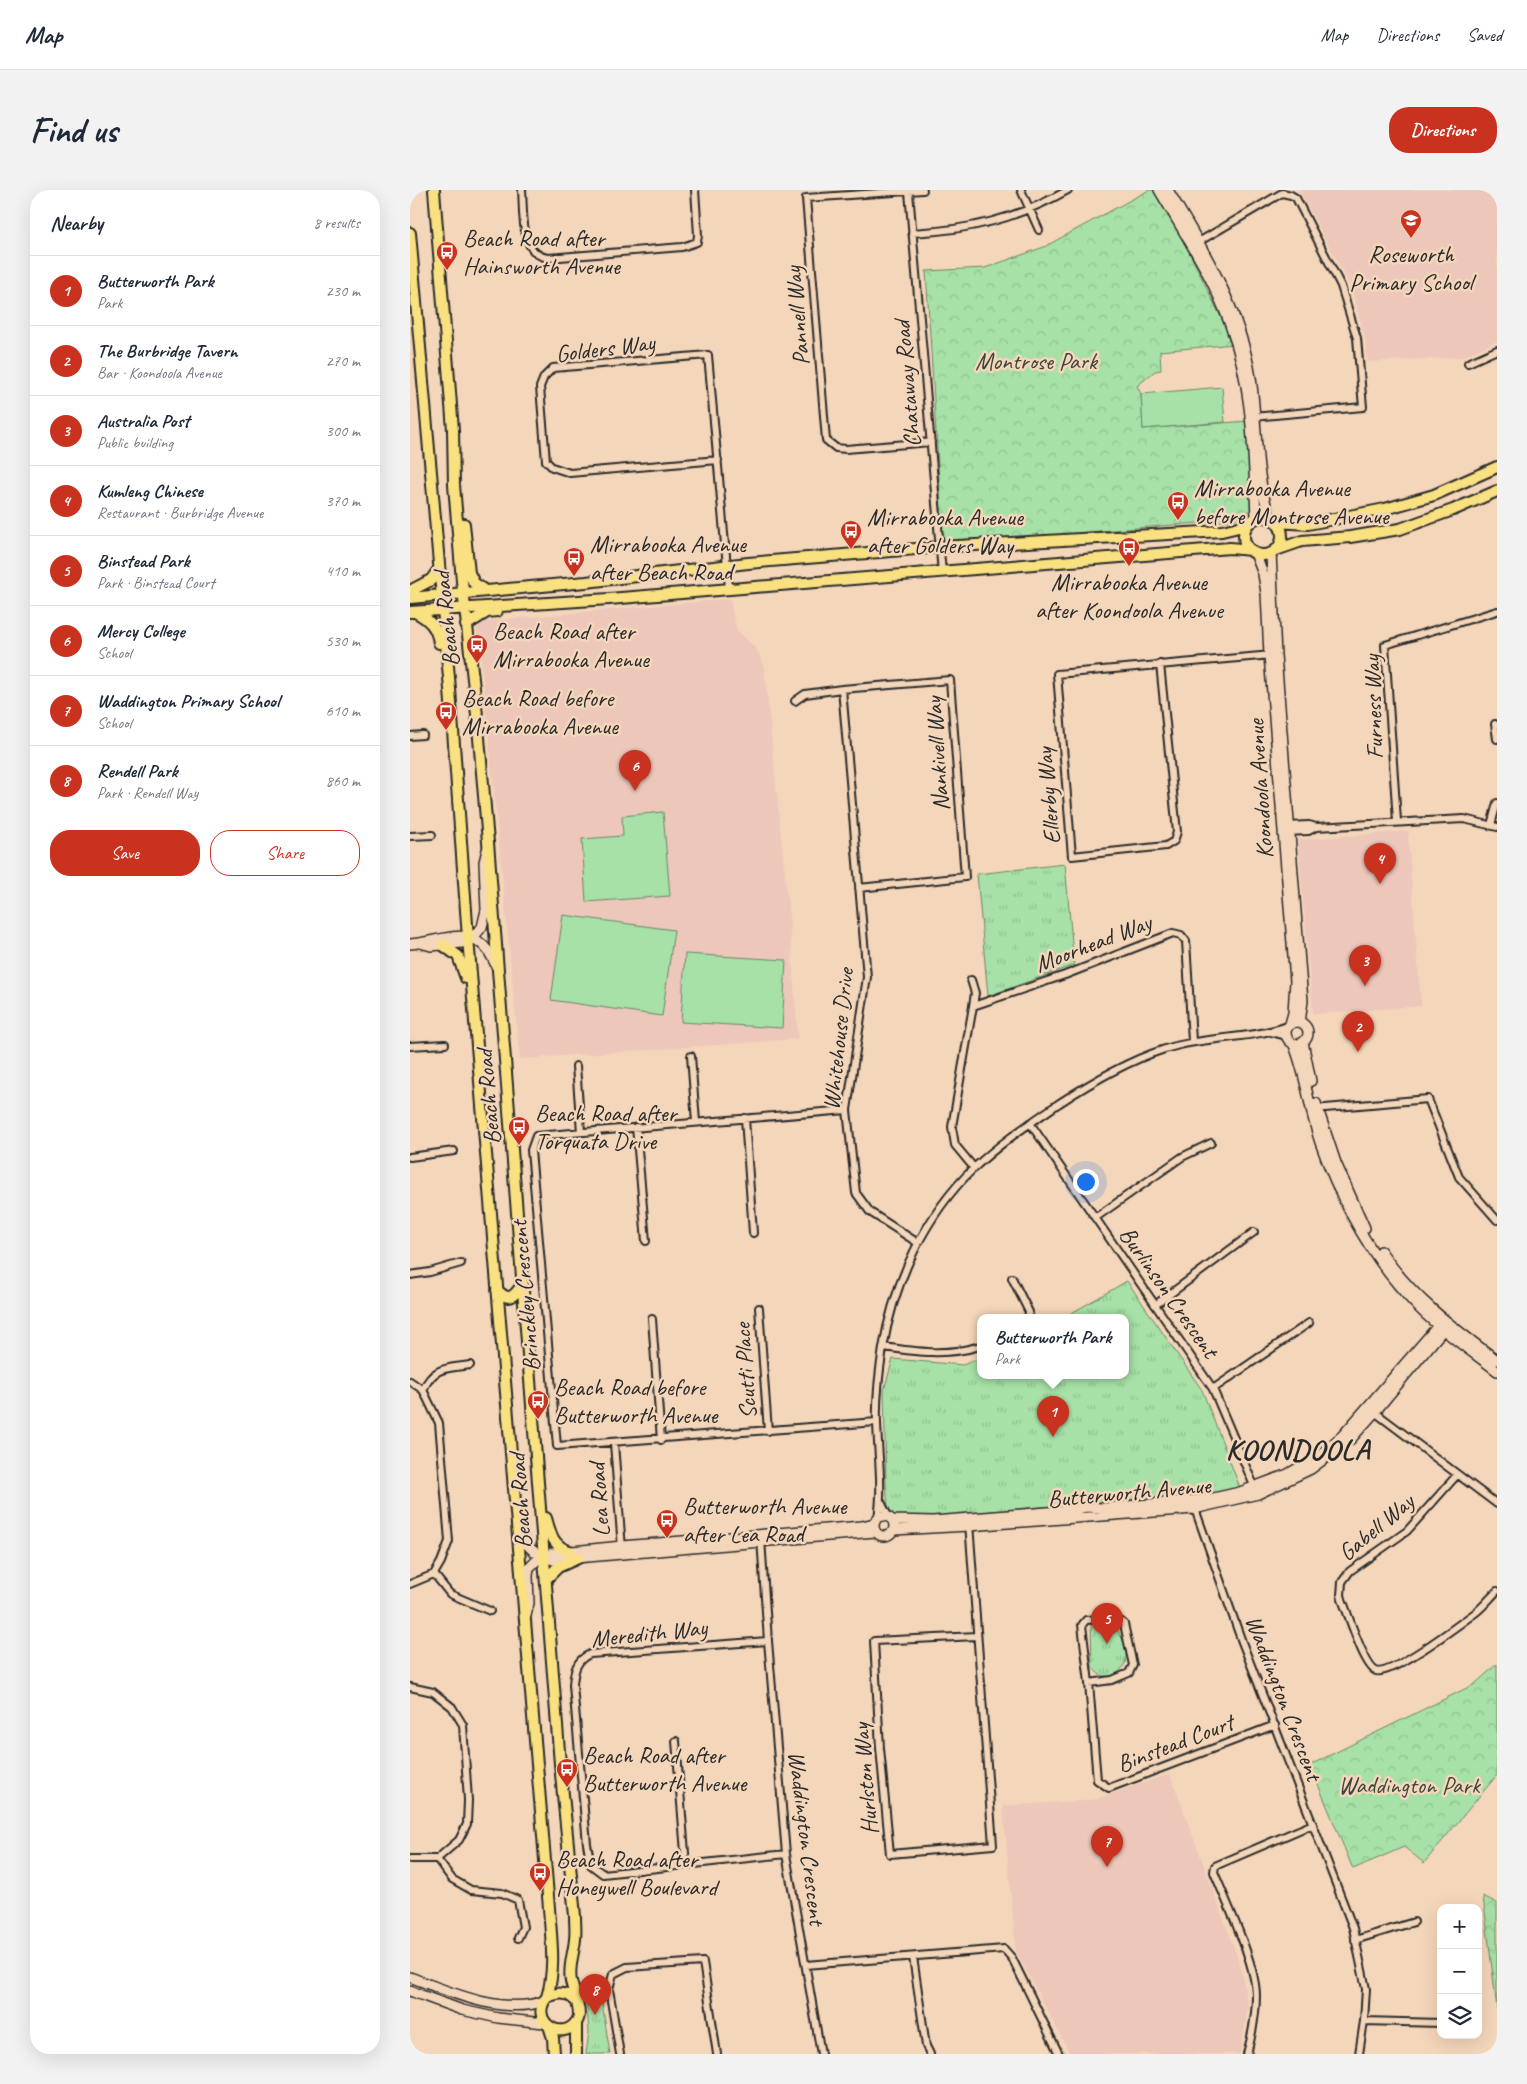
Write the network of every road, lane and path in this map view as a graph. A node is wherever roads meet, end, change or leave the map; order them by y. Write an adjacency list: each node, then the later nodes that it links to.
1 (434, 190): 22 (main road, Beach Road)
2 (522, 190): 3 (street)
3 (695, 190)
4 (923, 190): 9 (street, Pannell Way)
5 (1021, 190): 10 (street)
6 (1068, 190): 10 (street)
7 (1159, 190): 14 (street)
8 (1168, 190): 14 (street)
9 (909, 192): 13 (street, Chataway Road); 18 (street, Pannell Way)
10 (1030, 209): 11 (street); 13 (street)
11 (1039, 230)
12 (410, 233): 30 (main road, Beach Road)
13 (912, 233): 18 (street, Chataway Road)
14 (1196, 244): 17 (street); 17 (street)
15 (1497, 350): 16 (street)
16 (1468, 363)
17 (1253, 417): 23 (street); 24 (street)
18 (931, 442): 26 (street, Chataway Road)
19 (718, 460): 19 (street, Golders Way); 29 (street, Golders Way)
20 (1497, 467): 24 (main road)
21 (1497, 491): 28 (main road)
22 (456, 502): 34 (main road); 35 (main road, Beach Road)
23 (1256, 517): 24 (main road); 25 (main road)
24 (1273, 519): 28 (main road)
25 (1247, 525): 26 (main road); 27 (main road)
26 (940, 547): 29 (main road); 31 (street, Chataway Road)
27 (1253, 552): 28 (main road); 31 (main road); 44 (street, Koondoola Avenue)
28 (1274, 552): 44 (street, Koondoola Avenue)
29 (727, 565): 32 (street, Golders Way); 34 (main road)
30 (439, 569): 33 (main road); 36 (main road, Beach Road)
31 (942, 573): 32 (main road)
32 (729, 588): 38 (main road)
33 (410, 591)
34 (485, 591): 35 (main road)
35 (463, 593): 36 (main road); 39 (main road, Beach Road)
36 (440, 595): 37 (main road); 40 (main road, Beach Road)
37 (410, 598)
38 (582, 600): 39 (main road); 43 (main road)
39 (464, 608): 40 (main road); 43 (main road, Beach Road)
40 (442, 610): 42 (main road); 46 (main road, Beach Road)
41 (1497, 611): 54 (street, Furness Way)
42 (413, 612): 46 (main road)
43 (466, 625): 59 (main road, Beach Road)
44 (1272, 655): 45 (street, Ellerby Way); 56 (street, Koondoola Avenue)
45 (1160, 664): 45 (street, Ellerby Way)
46 (450, 689): 61 (main road, Beach Road)
47 (842, 689): 48 (street, Nankivell Way); 60 (street, Whitehouse Drive); 60 (street, Nankivell Way)
48 (795, 701)
49 (1495, 724): 52 (street)
50 (423, 735): 51 (street)
51 (410, 736)
52 (1497, 739)
53 (1497, 803): 55 (street)
54 (1397, 821): 55 (street); 56 (street)
55 (1494, 826)
56 (1286, 829): 69 (street, Koondoola Avenue); 70 (street, Koondoola Avenue)
57 (432, 835): 58 (street)
58 (410, 836)
59 (488, 848): 61 (street); 65 (main road, Beach Road)
60 (859, 888): 81 (street, Whitehouse Drive)
61 (468, 938): 62 (street); 64 (street); 65 (street); 68 (main road, Beach Road)
62 (420, 943): 63 (street); 64 (street)
63 (410, 944)
64 (443, 945): 68 (main road)
65 (498, 970): 100 (main road, Beach Road)
66 (971, 980): 67 (street)
67 (973, 1006): 73 (street, Moorhead Way); 90 (street)
68 (474, 1016): 101 (main road, Beach Road)
69 (1300, 1022): 70 (street); 74 (street)
70 (1289, 1025): 71 (street); 72 (street)
71 (1270, 1032): 72 (street); 73 (street)
72 (1286, 1036): 75 (street)
73 (1192, 1041): 84 (street)
74 (1303, 1042): 75 (street); 80 (street)
75 (1293, 1043): 80 (street)
76 (445, 1044): 77 (street)
77 (410, 1046)
78 (691, 1056): 83 (street)
79 (576, 1066): 86 (street)
80 (1314, 1109): 92 (street); 107 (street)
81 (847, 1110): 82 (street, Brinckley Crescent); 96 (street, Whitehouse Drive)
82 (744, 1118): 83 (street, Brinckley Crescent); 94 (street)
83 (696, 1122): 85 (street, Brinckley Crescent)
84 (1030, 1123): 90 (street); 91 (street, Burlinson Crescent)
85 (636, 1128): 86 (street, Brinckley Crescent); 95 (street)
86 (581, 1132): 120 (street, Brinckley Crescent)
87 (1211, 1143): 91 (street)
88 (454, 1151): 89 (street)
89 (410, 1157)
90 (974, 1168): 96 (street)
91 (1095, 1218): 102 (street, Burlinson Crescent)
92 (1497, 1220)
93 (1254, 1232): 102 (street)
94 (753, 1233)
95 (646, 1241)
96 (918, 1242): 108 (street)
97 (461, 1263): 98 (street)
98 (410, 1275)
99 (1012, 1278): 104 (street)
100 (523, 1284): 101 (main road); 123 (main road, Beach Road)
101 (497, 1290): 128 (main road, Beach Road)
102 (1155, 1305): 114 (street, Burlinson Crescent)
103 (759, 1308): 118 (street, Scutti Place)
104 (1029, 1314)
105 (652, 1319): 119 (street)
106 (1309, 1323): 114 (street)
107 (1443, 1325): 110 (street); 112 (street); 116 (street, Butterworth Avenue)
108 (883, 1347): 109 (street); 117 (street)
109 (977, 1347)
110 (1497, 1360)
111 (470, 1365): 115 (street)
112 (1497, 1370)
113 (410, 1380): 115 (street)
114 (1213, 1389): 122 (street, Burlinson Crescent)
115 (423, 1390): 134 (street)
116 (1372, 1409): 121 (street); 122 (street, Butterworth Avenue)
117 (877, 1422): 118 (street, Brinckley Crescent); 127 (street)
118 (768, 1431): 119 (street, Brinckley Crescent)
119 (661, 1440): 120 (street, Brinckley Crescent)
120 (614, 1443): 130 (street, Lea Road)
121 (1457, 1475): 124 (street); 137 (street, Gabell Way)
122 (1256, 1490): 125 (street, Butterworth Avenue)
123 (540, 1501): 131 (main road); 132 (main road, Beach Road)
124 (1497, 1504)
125 (1193, 1505): 126 (street, Butterworth Avenue); 144 (street, Waddington Crescent)
126 (969, 1522): 127 (street, Butterworth Avenue); 140 (street, Hurlston Way)
127 (884, 1523): 129 (street, Butterworth Avenue)
128 (518, 1528): 132 (street); 139 (main road, Beach Road)
129 (761, 1539): 130 (street, Butterworth Avenue); 141 (street, Waddington Crescent)
130 (622, 1550): 131 (street, Butterworth Avenue); 133 (street, Butterworth Avenue)
131 (570, 1551): 132 (street, Butterworth Avenue)
132 (544, 1558): 133 (street, Butterworth Avenue); 135 (main road, Beach Road); 139 (street)
133 (578, 1558): 135 (main road)
134 (434, 1574): 136 (street); 138 (street)
135 (546, 1579): 160 (main road, Beach Road)
136 (410, 1584)
137 (1497, 1591)
138 (490, 1611)
139 (525, 1621): 159 (main road, Beach Road)
140 (977, 1636): 140 (street, Hurlston Way)
141 (768, 1641): 147 (street, Waddington Crescent); 150 (street, Meredith Way)
142 (1089, 1683): 142 (street, Binstead Court); 144 (street, Binstead Court)
143 (410, 1687): 148 (street)
144 (1275, 1725): 146 (street, Waddington Crescent)
145 (676, 1741): 150 (street)
146 (1313, 1824): 153 (street, Waddington Crescent); 173 (street)
147 (786, 1854): 150 (street, Meredith Way); 155 (street, Waddington Crescent)
148 (437, 1859): 149 (street); 152 (street)
149 (410, 1860)
150 (686, 1865)
151 (1414, 1922): 153 (street)
152 (518, 1938)
153 (1356, 1940): 162 (street, Waddington Crescent)
154 (913, 1957): 155 (street); 171 (street); 172 (street)
155 (806, 1965): 170 (street, Waddington Crescent)
156 (410, 1976): 157 (street)
157 (438, 1987): 159 (street); 161 (street)
158 (410, 1990): 161 (street)
159 (545, 1999): 160 (main road); 165 (main road)
160 (575, 2000): 163 (main road)
161 (476, 2014): 165 (street)
162 (1364, 2021): 164 (street); 174 (street, Waddington Crescent)
163 (576, 2023): 165 (main road); 167 (main road)
164 (1437, 2023)
165 (547, 2026): 166 (main road)
166 (554, 2054)
167 (576, 2054)
168 (620, 2054): 169 (street)
169 (718, 2054)
170 (821, 2054)
171 (930, 2054)
172 (1059, 2054)
173 (1247, 2054)
174 (1359, 2054)

